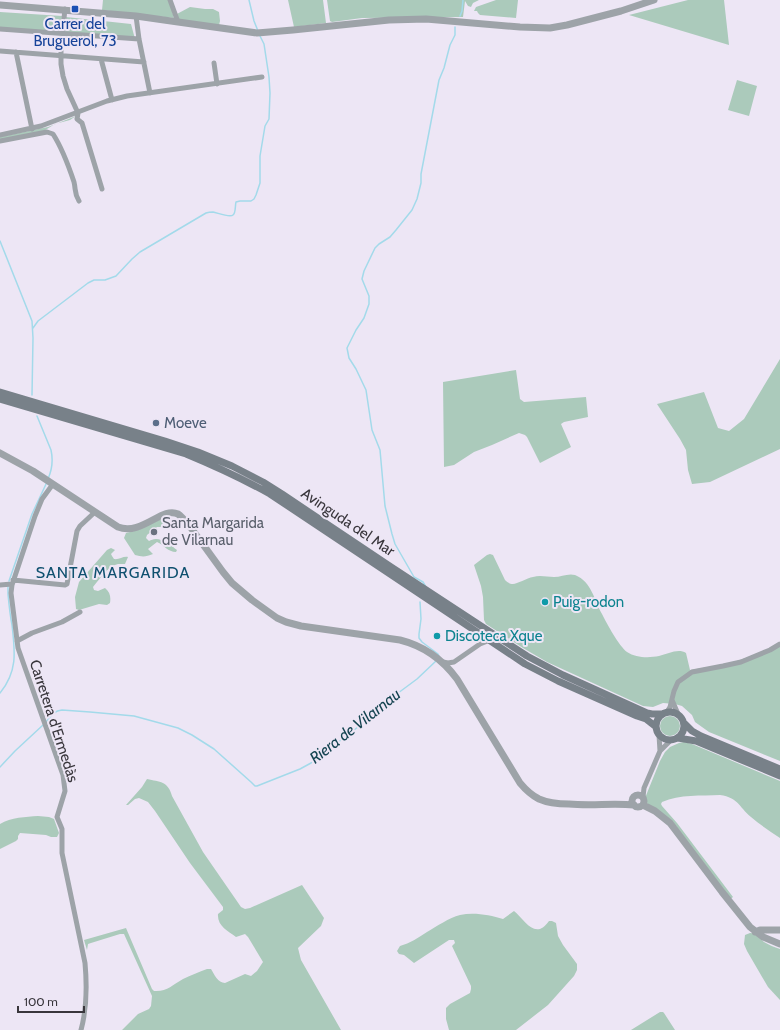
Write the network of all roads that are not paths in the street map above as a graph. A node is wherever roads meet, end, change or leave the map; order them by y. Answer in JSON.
{"nodes":[{"id":1,"x":170,"y":0,"type":"edge"},
{"id":2,"x":654,"y":0,"type":"edge"},
{"id":3,"x":0,"y":4,"type":"edge"},
{"id":4,"x":65,"y":9,"type":"junction"},
{"id":5,"x":136,"y":16,"type":"junction"},
{"id":6,"x":178,"y":22,"type":"junction"},
{"id":7,"x":0,"y":29,"type":"edge"},
{"id":8,"x":62,"y":34,"type":"junction"},
{"id":9,"x":139,"y":39,"type":"junction"},
{"id":10,"x":0,"y":51,"type":"edge"},
{"id":11,"x":16,"y":52,"type":"junction"},
{"id":12,"x":60,"y":56,"type":"junction"},
{"id":13,"x":101,"y":59,"type":"junction"},
{"id":14,"x":144,"y":62,"type":"junction"},
{"id":15,"x":214,"y":62,"type":"dead end"},
{"id":16,"x":262,"y":77,"type":"dead end"},
{"id":17,"x":217,"y":84,"type":"junction"},
{"id":18,"x":150,"y":93,"type":"junction"},
{"id":19,"x":112,"y":100,"type":"junction"},
{"id":20,"x":78,"y":115,"type":"junction"},
{"id":21,"x":32,"y":129,"type":"junction"},
{"id":22,"x":0,"y":135,"type":"edge"},
{"id":23,"x":0,"y":141,"type":"edge"},
{"id":24,"x":102,"y":189,"type":"dead end"},
{"id":25,"x":78,"y":201,"type":"dead end"},
{"id":26,"x":0,"y":392,"type":"edge"},
{"id":27,"x":0,"y":399,"type":"edge"},
{"id":28,"x":0,"y":453,"type":"edge"},
{"id":29,"x":52,"y":484,"type":"junction"},
{"id":30,"x":95,"y":512,"type":"junction"},
{"id":31,"x":13,"y":582,"type":"junction"},
{"id":32,"x":0,"y":585,"type":"edge"},
{"id":33,"x":80,"y":612,"type":"dead end"},
{"id":34,"x":476,"y":631,"type":"junction"},
{"id":35,"x":490,"y":640,"type":"junction"},
{"id":36,"x":17,"y":641,"type":"junction"},
{"id":37,"x":480,"y":644,"type":"junction"},
{"id":38,"x":780,"y":644,"type":"edge"},
{"id":39,"x":442,"y":662,"type":"junction"},
{"id":40,"x":454,"y":662,"type":"junction"},
{"id":41,"x":452,"y":673,"type":"junction"},
{"id":42,"x":672,"y":700,"type":"junction"},
{"id":43,"x":665,"y":713,"type":"junction"},
{"id":44,"x":678,"y":714,"type":"junction"},
{"id":45,"x":684,"y":724,"type":"junction"},
{"id":46,"x":655,"y":726,"type":"junction"},
{"id":47,"x":659,"y":735,"type":"junction"},
{"id":48,"x":678,"y":738,"type":"junction"},
{"id":49,"x":670,"y":741,"type":"junction"},
{"id":50,"x":660,"y":751,"type":"junction"},
{"id":51,"x":780,"y":769,"type":"edge"},
{"id":52,"x":780,"y":776,"type":"edge"},
{"id":53,"x":641,"y":799,"type":"junction"},
{"id":54,"x":634,"y":805,"type":"junction"},
{"id":55,"x":780,"y":930,"type":"edge"},
{"id":56,"x":755,"y":932,"type":"junction"},
{"id":57,"x":780,"y":944,"type":"edge"},
{"id":58,"x":81,"y":1030,"type":"edge"}],
"edges":[{"from":1,"to":6,"type":"street"},
{"from":2,"to":6,"type":"street"},
{"from":3,"to":4,"type":"street"},
{"from":4,"to":5,"type":"street"},
{"from":4,"to":8,"type":"street"},
{"from":5,"to":6,"type":"street"},
{"from":5,"to":9,"type":"street"},
{"from":7,"to":8,"type":"street"},
{"from":8,"to":9,"type":"street"},
{"from":8,"to":12,"type":"street"},
{"from":9,"to":14,"type":"street"},
{"from":10,"to":11,"type":"street"},
{"from":11,"to":12,"type":"street"},
{"from":11,"to":21,"type":"street"},
{"from":12,"to":13,"type":"street"},
{"from":12,"to":20,"type":"street"},
{"from":13,"to":14,"type":"street"},
{"from":13,"to":19,"type":"street"},
{"from":14,"to":18,"type":"street"},
{"from":15,"to":17,"type":"street"},
{"from":16,"to":17,"type":"street"},
{"from":17,"to":18,"type":"street"},
{"from":18,"to":19,"type":"street"},
{"from":19,"to":20,"type":"street"},
{"from":20,"to":21,"type":"street"},
{"from":20,"to":24,"type":"street"},
{"from":21,"to":22,"type":"street"},
{"from":23,"to":25,"type":"street"},
{"from":26,"to":43,"type":"main road","name":"Avinguda del Mar"},
{"from":27,"to":34,"type":"main road","name":"Avinguda del Mar"},
{"from":28,"to":29,"type":"street"},
{"from":29,"to":30,"type":"street"},
{"from":29,"to":31,"type":"street","name":"Carretera d'Ermedàs"},
{"from":30,"to":31,"type":"street"},
{"from":30,"to":39,"type":"street"},
{"from":31,"to":32,"type":"street"},
{"from":31,"to":36,"type":"street","name":"Carretera d'Ermedàs"},
{"from":33,"to":36,"type":"street"},
{"from":34,"to":35,"type":"main road","name":"Avinguda del Mar"},
{"from":34,"to":37,"type":"street"},
{"from":35,"to":37,"type":"street"},
{"from":35,"to":46,"type":"main road","name":"Avinguda del Mar"},
{"from":36,"to":58,"type":"street","name":"Carretera d'Ermedàs"},
{"from":37,"to":40,"type":"street"},
{"from":38,"to":42,"type":"street"},
{"from":39,"to":40,"type":"street"},
{"from":39,"to":41,"type":"street"},
{"from":40,"to":41,"type":"street"},
{"from":41,"to":54,"type":"street"},
{"from":42,"to":43,"type":"street"},
{"from":42,"to":44,"type":"street"},
{"from":43,"to":44,"type":"main road"},
{"from":43,"to":46,"type":"main road"},
{"from":44,"to":45,"type":"main road"},
{"from":45,"to":48,"type":"main road"},
{"from":45,"to":51,"type":"main road"},
{"from":46,"to":47,"type":"main road"},
{"from":47,"to":49,"type":"main road"},
{"from":47,"to":50,"type":"street"},
{"from":48,"to":49,"type":"main road"},
{"from":48,"to":52,"type":"main road"},
{"from":49,"to":50,"type":"street"},
{"from":50,"to":53,"type":"street"},
{"from":53,"to":54,"type":"street"},
{"from":53,"to":54,"type":"street"},
{"from":53,"to":56,"type":"street"},
{"from":55,"to":56,"type":"street"},
{"from":56,"to":57,"type":"street"}]}
